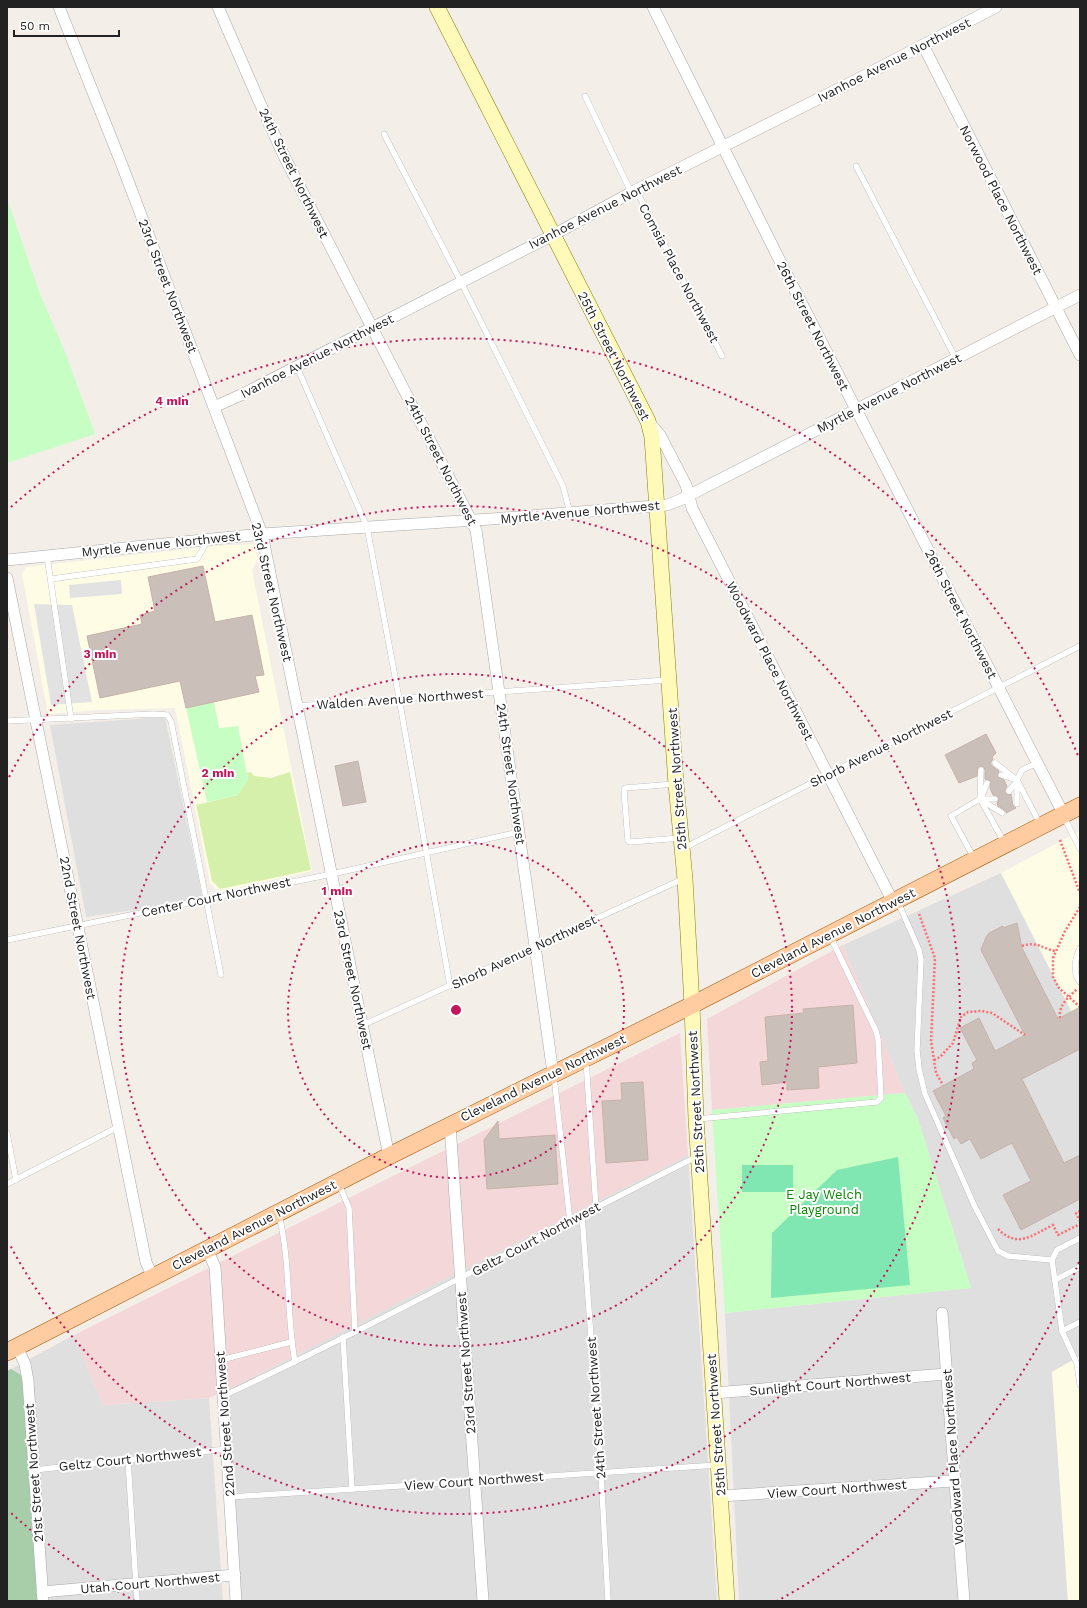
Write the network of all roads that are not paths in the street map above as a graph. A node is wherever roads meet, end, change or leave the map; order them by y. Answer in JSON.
{"nodes":[{"id":1,"x":59,"y":7,"type":"edge"},
{"id":2,"x":218,"y":7,"type":"edge"},
{"id":3,"x":437,"y":7,"type":"edge"},
{"id":4,"x":653,"y":7,"type":"edge"},
{"id":5,"x":996,"y":7,"type":"edge"},
{"id":6,"x":923,"y":45,"type":"junction"},
{"id":7,"x":585,"y":96,"type":"dead end"},
{"id":8,"x":384,"y":134,"type":"dead end"},
{"id":9,"x":723,"y":147,"type":"junction"},
{"id":10,"x":856,"y":166,"type":"dead end"},
{"id":11,"x":633,"y":191,"type":"junction"},
{"id":12,"x":553,"y":235,"type":"junction"},
{"id":13,"x":461,"y":282,"type":"junction"},
{"id":14,"x":1080,"y":295,"type":"edge"},
{"id":15,"x":1056,"y":308,"type":"junction"},
{"id":16,"x":372,"y":328,"type":"junction"},
{"id":17,"x":1080,"y":354,"type":"edge"},
{"id":18,"x":722,"y":356,"type":"dead end"},
{"id":19,"x":956,"y":359,"type":"junction"},
{"id":20,"x":297,"y":366,"type":"junction"},
{"id":21,"x":214,"y":407,"type":"junction"},
{"id":22,"x":857,"y":410,"type":"junction"},
{"id":23,"x":648,"y":421,"type":"junction"},
{"id":24,"x":689,"y":496,"type":"junction"},
{"id":25,"x":657,"y":506,"type":"junction"},
{"id":26,"x":570,"y":513,"type":"junction"},
{"id":27,"x":472,"y":520,"type":"junction"},
{"id":28,"x":367,"y":527,"type":"junction"},
{"id":29,"x":262,"y":534,"type":"junction"},
{"id":30,"x":209,"y":539,"type":"junction"},
{"id":31,"x":47,"y":556,"type":"junction"},
{"id":32,"x":7,"y":560,"type":"edge"},
{"id":33,"x":7,"y":578,"type":"edge"},
{"id":34,"x":51,"y":579,"type":"junction"},
{"id":35,"x":1080,"y":646,"type":"edge"},
{"id":36,"x":670,"y":680,"type":"junction"},
{"id":37,"x":999,"y":687,"type":"junction"},
{"id":38,"x":499,"y":692,"type":"junction"},
{"id":39,"x":399,"y":698,"type":"junction"},
{"id":40,"x":297,"y":706,"type":"junction"},
{"id":41,"x":71,"y":719,"type":"junction"},
{"id":42,"x":36,"y":720,"type":"junction"},
{"id":43,"x":7,"y":721,"type":"edge"},
{"id":44,"x":995,"y":762,"type":"dead end"},
{"id":45,"x":1037,"y":763,"type":"junction"},
{"id":46,"x":980,"y":770,"type":"dead end"},
{"id":47,"x":828,"y":775,"type":"junction"},
{"id":48,"x":1002,"y":775,"type":"dead end"},
{"id":49,"x":1018,"y":780,"type":"junction"},
{"id":50,"x":987,"y":783,"type":"dead end"},
{"id":51,"x":676,"y":784,"type":"junction"},
{"id":52,"x":1009,"y":791,"type":"dead end"},
{"id":53,"x":980,"y":799,"type":"junction"},
{"id":54,"x":995,"y":799,"type":"dead end"},
{"id":55,"x":1017,"y":804,"type":"dead end"},
{"id":56,"x":1080,"y":806,"type":"edge"},
{"id":57,"x":1002,"y":813,"type":"dead end"},
{"id":58,"x":1064,"y":815,"type":"junction"},
{"id":59,"x":1041,"y":826,"type":"junction"},
{"id":60,"x":519,"y":832,"type":"junction"},
{"id":61,"x":682,"y":844,"type":"junction"},
{"id":62,"x":1005,"y":844,"type":"junction"},
{"id":63,"x":1080,"y":849,"type":"edge"},
{"id":64,"x":426,"y":853,"type":"junction"},
{"id":65,"x":975,"y":860,"type":"junction"},
{"id":66,"x":332,"y":874,"type":"junction"},
{"id":67,"x":685,"y":879,"type":"junction"},
{"id":68,"x":206,"y":899,"type":"junction"},
{"id":69,"x":895,"y":901,"type":"junction"},
{"id":70,"x":77,"y":926,"type":"junction"},
{"id":71,"x":829,"y":934,"type":"junction"},
{"id":72,"x":7,"y":940,"type":"edge"},
{"id":73,"x":535,"y":946,"type":"junction"},
{"id":74,"x":1080,"y":948,"type":"edge"},
{"id":75,"x":221,"y":975,"type":"dead end"},
{"id":76,"x":1080,"y":982,"type":"edge"},
{"id":77,"x":450,"y":986,"type":"junction"},
{"id":78,"x":692,"y":1005,"type":"junction"},
{"id":79,"x":363,"y":1025,"type":"junction"},
{"id":80,"x":586,"y":1057,"type":"junction"},
{"id":81,"x":553,"y":1073,"type":"junction"},
{"id":82,"x":696,"y":1119,"type":"junction"},
{"id":83,"x":450,"y":1125,"type":"junction"},
{"id":84,"x":118,"y":1127,"type":"junction"},
{"id":85,"x":7,"y":1134,"type":"edge"},
{"id":86,"x":389,"y":1156,"type":"junction"},
{"id":87,"x":699,"y":1156,"type":"junction"},
{"id":88,"x":16,"y":1180,"type":"junction"},
{"id":89,"x":338,"y":1182,"type":"junction"},
{"id":90,"x":7,"y":1184,"type":"edge"},
{"id":91,"x":596,"y":1208,"type":"junction"},
{"id":92,"x":279,"y":1213,"type":"junction"},
{"id":93,"x":582,"y":1215,"type":"junction"},
{"id":94,"x":570,"y":1222,"type":"junction"},
{"id":95,"x":1080,"y":1238,"type":"edge"},
{"id":96,"x":207,"y":1249,"type":"junction"},
{"id":97,"x":1052,"y":1260,"type":"junction"},
{"id":98,"x":1080,"y":1266,"type":"edge"},
{"id":99,"x":153,"y":1277,"type":"junction"},
{"id":100,"x":460,"y":1278,"type":"junction"},
{"id":101,"x":1055,"y":1280,"type":"junction"},
{"id":102,"x":942,"y":1313,"type":"dead end"},
{"id":103,"x":1080,"y":1322,"type":"edge"},
{"id":104,"x":1062,"y":1331,"type":"junction"},
{"id":105,"x":355,"y":1332,"type":"junction"},
{"id":106,"x":343,"y":1338,"type":"junction"},
{"id":107,"x":291,"y":1342,"type":"junction"},
{"id":108,"x":12,"y":1349,"type":"edge"},
{"id":109,"x":221,"y":1360,"type":"junction"},
{"id":110,"x":295,"y":1362,"type":"junction"},
{"id":111,"x":946,"y":1374,"type":"junction"},
{"id":112,"x":1079,"y":1375,"type":"edge"},
{"id":113,"x":1080,"y":1385,"type":"edge"},
{"id":114,"x":714,"y":1393,"type":"junction"},
{"id":115,"x":223,"y":1396,"type":"junction"},
{"id":116,"x":227,"y":1449,"type":"junction"},
{"id":117,"x":128,"y":1460,"type":"junction"},
{"id":118,"x":718,"y":1465,"type":"junction"},
{"id":119,"x":34,"y":1470,"type":"junction"},
{"id":120,"x":601,"y":1473,"type":"junction"},
{"id":121,"x":474,"y":1481,"type":"junction"},
{"id":122,"x":954,"y":1481,"type":"junction"},
{"id":123,"x":352,"y":1489,"type":"junction"},
{"id":124,"x":721,"y":1496,"type":"junction"},
{"id":125,"x":230,"y":1497,"type":"junction"},
{"id":126,"x":235,"y":1575,"type":"junction"},
{"id":127,"x":136,"y":1584,"type":"junction"},
{"id":128,"x":42,"y":1597,"type":"edge"},
{"id":129,"x":137,"y":1601,"type":"edge"},
{"id":130,"x":236,"y":1601,"type":"edge"},
{"id":131,"x":483,"y":1601,"type":"edge"},
{"id":132,"x":608,"y":1601,"type":"edge"},
{"id":133,"x":727,"y":1601,"type":"edge"},
{"id":134,"x":964,"y":1601,"type":"edge"}],
"edges":[{"from":1,"to":21,"type":"street","name":"23rd Street Northwest"},
{"from":2,"to":16,"type":"street","name":"24th Street Northwest"},
{"from":3,"to":12,"type":"street","name":"25th Street Northwest"},
{"from":4,"to":9,"type":"street","name":"26th Street Northwest"},
{"from":5,"to":6,"type":"street","name":"Ivanhoe Avenue Northwest"},
{"from":6,"to":9,"type":"street","name":"Ivanhoe Avenue Northwest"},
{"from":6,"to":15,"type":"street","name":"Norwood Place Northwest"},
{"from":7,"to":11,"type":"lane","name":"Comsia Place Northwest"},
{"from":8,"to":13,"type":"lane"},
{"from":9,"to":11,"type":"street","name":"Ivanhoe Avenue Northwest"},
{"from":9,"to":22,"type":"street","name":"26th Street Northwest"},
{"from":10,"to":19,"type":"lane"},
{"from":11,"to":12,"type":"street","name":"Ivanhoe Avenue Northwest"},
{"from":11,"to":18,"type":"lane","name":"Comsia Place Northwest"},
{"from":12,"to":13,"type":"street","name":"Ivanhoe Avenue Northwest"},
{"from":12,"to":23,"type":"street","name":"25th Street Northwest"},
{"from":13,"to":16,"type":"street","name":"Ivanhoe Avenue Northwest"},
{"from":13,"to":26,"type":"lane"},
{"from":14,"to":15,"type":"street","name":"Myrtle Avenue Northwest"},
{"from":15,"to":17,"type":"street","name":"Norwood Place Northwest"},
{"from":15,"to":19,"type":"street","name":"Myrtle Avenue Northwest"},
{"from":16,"to":20,"type":"street","name":"Ivanhoe Avenue Northwest"},
{"from":16,"to":27,"type":"street","name":"24th Street Northwest"},
{"from":19,"to":22,"type":"street","name":"Myrtle Avenue Northwest"},
{"from":20,"to":21,"type":"street","name":"Ivanhoe Avenue Northwest"},
{"from":20,"to":28,"type":"lane"},
{"from":21,"to":29,"type":"street","name":"23rd Street Northwest"},
{"from":22,"to":24,"type":"street","name":"Myrtle Avenue Northwest"},
{"from":22,"to":37,"type":"street","name":"26th Street Northwest"},
{"from":23,"to":24,"type":"street","name":"Woodward Place Northwest"},
{"from":23,"to":25,"type":"street","name":"25th Street Northwest"},
{"from":24,"to":25,"type":"street","name":"Myrtle Avenue Northwest"},
{"from":24,"to":47,"type":"street","name":"Woodward Place Northwest"},
{"from":25,"to":26,"type":"street","name":"Myrtle Avenue Northwest"},
{"from":25,"to":36,"type":"street","name":"25th Street Northwest"},
{"from":26,"to":27,"type":"street","name":"Myrtle Avenue Northwest"},
{"from":27,"to":28,"type":"street","name":"Myrtle Avenue Northwest"},
{"from":27,"to":38,"type":"street","name":"24th Street Northwest"},
{"from":28,"to":29,"type":"street","name":"Myrtle Avenue Northwest"},
{"from":28,"to":39,"type":"lane"},
{"from":29,"to":30,"type":"street","name":"Myrtle Avenue Northwest"},
{"from":29,"to":40,"type":"street","name":"23rd Street Northwest"},
{"from":30,"to":31,"type":"street","name":"Myrtle Avenue Northwest"},
{"from":30,"to":34,"type":"lane"},
{"from":31,"to":32,"type":"street","name":"Myrtle Avenue Northwest"},
{"from":31,"to":34,"type":"lane"},
{"from":33,"to":42,"type":"street","name":"22nd Street Northwest"},
{"from":34,"to":41,"type":"lane"},
{"from":35,"to":37,"type":"lane","name":"Shorb Avenue Northwest"},
{"from":36,"to":38,"type":"lane","name":"Walden Avenue Northwest"},
{"from":36,"to":51,"type":"street","name":"25th Street Northwest"},
{"from":37,"to":45,"type":"street","name":"26th Street Northwest"},
{"from":37,"to":47,"type":"lane","name":"Shorb Avenue Northwest"},
{"from":38,"to":39,"type":"lane","name":"Walden Avenue Northwest"},
{"from":38,"to":60,"type":"street","name":"24th Street Northwest"},
{"from":39,"to":40,"type":"lane","name":"Walden Avenue Northwest"},
{"from":39,"to":64,"type":"lane"},
{"from":40,"to":66,"type":"street","name":"23rd Street Northwest"},
{"from":41,"to":42,"type":"lane"},
{"from":41,"to":68,"type":"lane"},
{"from":42,"to":43,"type":"lane"},
{"from":42,"to":70,"type":"street","name":"22nd Street Northwest"},
{"from":44,"to":49,"type":"lane"},
{"from":45,"to":49,"type":"lane"},
{"from":45,"to":58,"type":"street","name":"26th Street Northwest"},
{"from":46,"to":53,"type":"lane"},
{"from":47,"to":61,"type":"lane","name":"Shorb Avenue Northwest"},
{"from":47,"to":69,"type":"street","name":"Woodward Place Northwest"},
{"from":48,"to":49,"type":"lane"},
{"from":49,"to":52,"type":"lane"},
{"from":49,"to":55,"type":"lane"},
{"from":49,"to":59,"type":"lane"},
{"from":50,"to":53,"type":"lane"},
{"from":51,"to":61,"type":"street","name":"25th Street Northwest"},
{"from":51,"to":61,"type":"lane"},
{"from":53,"to":54,"type":"lane"},
{"from":53,"to":57,"type":"lane"},
{"from":53,"to":62,"type":"lane"},
{"from":53,"to":65,"type":"lane"},
{"from":56,"to":58,"type":"main road","name":"Cleveland Avenue Northwest"},
{"from":58,"to":59,"type":"main road","name":"Cleveland Avenue Northwest"},
{"from":58,"to":63,"type":"lane"},
{"from":59,"to":62,"type":"main road","name":"Cleveland Avenue Northwest"},
{"from":60,"to":64,"type":"lane","name":"Center Court Northwest"},
{"from":60,"to":73,"type":"street","name":"24th Street Northwest"},
{"from":61,"to":67,"type":"street","name":"25th Street Northwest"},
{"from":62,"to":65,"type":"main road","name":"Cleveland Avenue Northwest"},
{"from":64,"to":66,"type":"lane","name":"Center Court Northwest"},
{"from":64,"to":77,"type":"lane"},
{"from":65,"to":69,"type":"main road","name":"Cleveland Avenue Northwest"},
{"from":66,"to":68,"type":"lane","name":"Center Court Northwest"},
{"from":66,"to":79,"type":"street","name":"23rd Street Northwest"},
{"from":67,"to":73,"type":"lane","name":"Shorb Avenue Northwest"},
{"from":67,"to":78,"type":"street","name":"25th Street Northwest"},
{"from":68,"to":70,"type":"lane","name":"Center Court Northwest"},
{"from":68,"to":75,"type":"lane"},
{"from":69,"to":71,"type":"main road","name":"Cleveland Avenue Northwest"},
{"from":69,"to":97,"type":"lane"},
{"from":70,"to":72,"type":"lane","name":"Center Court Northwest"},
{"from":70,"to":84,"type":"street","name":"22nd Street Northwest"},
{"from":71,"to":78,"type":"main road","name":"Cleveland Avenue Northwest"},
{"from":71,"to":82,"type":"lane"},
{"from":73,"to":77,"type":"lane","name":"Shorb Avenue Northwest"},
{"from":73,"to":81,"type":"street","name":"24th Street Northwest"},
{"from":74,"to":76,"type":"lane"},
{"from":77,"to":79,"type":"lane","name":"Shorb Avenue Northwest"},
{"from":78,"to":80,"type":"main road","name":"Cleveland Avenue Northwest"},
{"from":78,"to":82,"type":"street","name":"25th Street Northwest"},
{"from":79,"to":86,"type":"street","name":"23rd Street Northwest"},
{"from":80,"to":81,"type":"main road","name":"Cleveland Avenue Northwest"},
{"from":80,"to":91,"type":"lane"},
{"from":81,"to":83,"type":"main road","name":"Cleveland Avenue Northwest"},
{"from":81,"to":94,"type":"lane"},
{"from":82,"to":87,"type":"street","name":"25th Street Northwest"},
{"from":83,"to":86,"type":"main road","name":"Cleveland Avenue Northwest"},
{"from":83,"to":100,"type":"street","name":"23rd Street Northwest"},
{"from":84,"to":88,"type":"lane"},
{"from":84,"to":99,"type":"street","name":"22nd Street Northwest"},
{"from":85,"to":88,"type":"lane"},
{"from":86,"to":89,"type":"main road","name":"Cleveland Avenue Northwest"},
{"from":87,"to":91,"type":"lane","name":"Geltz Court Northwest"},
{"from":87,"to":114,"type":"street","name":"25th Street Northwest"},
{"from":88,"to":90,"type":"lane"},
{"from":89,"to":92,"type":"main road","name":"Cleveland Avenue Northwest"},
{"from":89,"to":105,"type":"lane"},
{"from":91,"to":93,"type":"lane","name":"Geltz Court Northwest"},
{"from":92,"to":96,"type":"main road","name":"Cleveland Avenue Northwest"},
{"from":92,"to":107,"type":"lane"},
{"from":93,"to":94,"type":"lane","name":"Geltz Court Northwest"},
{"from":93,"to":120,"type":"lane","name":"24th Street Northwest"},
{"from":94,"to":100,"type":"lane","name":"Geltz Court Northwest"},
{"from":95,"to":97,"type":"lane"},
{"from":96,"to":99,"type":"main road","name":"Cleveland Avenue Northwest"},
{"from":96,"to":109,"type":"street","name":"22nd Street Northwest"},
{"from":97,"to":101,"type":"lane"},
{"from":98,"to":101,"type":"lane"},
{"from":99,"to":108,"type":"main road","name":"Cleveland Avenue Northwest"},
{"from":100,"to":105,"type":"lane","name":"Geltz Court Northwest"},
{"from":100,"to":121,"type":"street","name":"23rd Street Northwest"},
{"from":101,"to":104,"type":"lane"},
{"from":102,"to":111,"type":"street","name":"Woodward Place Northwest"},
{"from":103,"to":104,"type":"lane"},
{"from":104,"to":112,"type":"lane"},
{"from":105,"to":106,"type":"lane","name":"Geltz Court Northwest"},
{"from":106,"to":110,"type":"lane","name":"Geltz Court Northwest"},
{"from":106,"to":123,"type":"lane"},
{"from":107,"to":109,"type":"lane"},
{"from":107,"to":110,"type":"lane"},
{"from":108,"to":119,"type":"street","name":"21st Street Northwest"},
{"from":109,"to":115,"type":"street","name":"22nd Street Northwest"},
{"from":110,"to":115,"type":"lane","name":"Geltz Court Northwest"},
{"from":111,"to":114,"type":"street","name":"Sunlight Court Northwest"},
{"from":111,"to":122,"type":"street","name":"Woodward Place Northwest"},
{"from":112,"to":113,"type":"lane"},
{"from":114,"to":118,"type":"street","name":"25th Street Northwest"},
{"from":115,"to":116,"type":"street","name":"22nd Street Northwest"},
{"from":116,"to":117,"type":"lane","name":"Geltz Court Northwest"},
{"from":116,"to":125,"type":"street","name":"22nd Street Northwest"},
{"from":117,"to":119,"type":"lane","name":"Geltz Court Northwest"},
{"from":117,"to":127,"type":"lane"},
{"from":118,"to":120,"type":"lane","name":"View Court Northwest"},
{"from":118,"to":124,"type":"street","name":"25th Street Northwest"},
{"from":119,"to":128,"type":"street","name":"21st Street Northwest"},
{"from":120,"to":121,"type":"lane","name":"View Court Northwest"},
{"from":120,"to":132,"type":"lane","name":"24th Street Northwest"},
{"from":121,"to":123,"type":"lane","name":"View Court Northwest"},
{"from":121,"to":131,"type":"street","name":"23rd Street Northwest"},
{"from":122,"to":124,"type":"street","name":"View Court Northwest"},
{"from":122,"to":134,"type":"street","name":"Woodward Place Northwest"},
{"from":123,"to":125,"type":"lane","name":"View Court Northwest"},
{"from":124,"to":133,"type":"street","name":"25th Street Northwest"},
{"from":125,"to":126,"type":"street","name":"22nd Street Northwest"},
{"from":126,"to":127,"type":"street","name":"Utah Court Northwest"},
{"from":126,"to":130,"type":"street","name":"22nd Street Northwest"},
{"from":127,"to":128,"type":"street","name":"Utah Court Northwest"},
{"from":127,"to":129,"type":"lane"}]}
